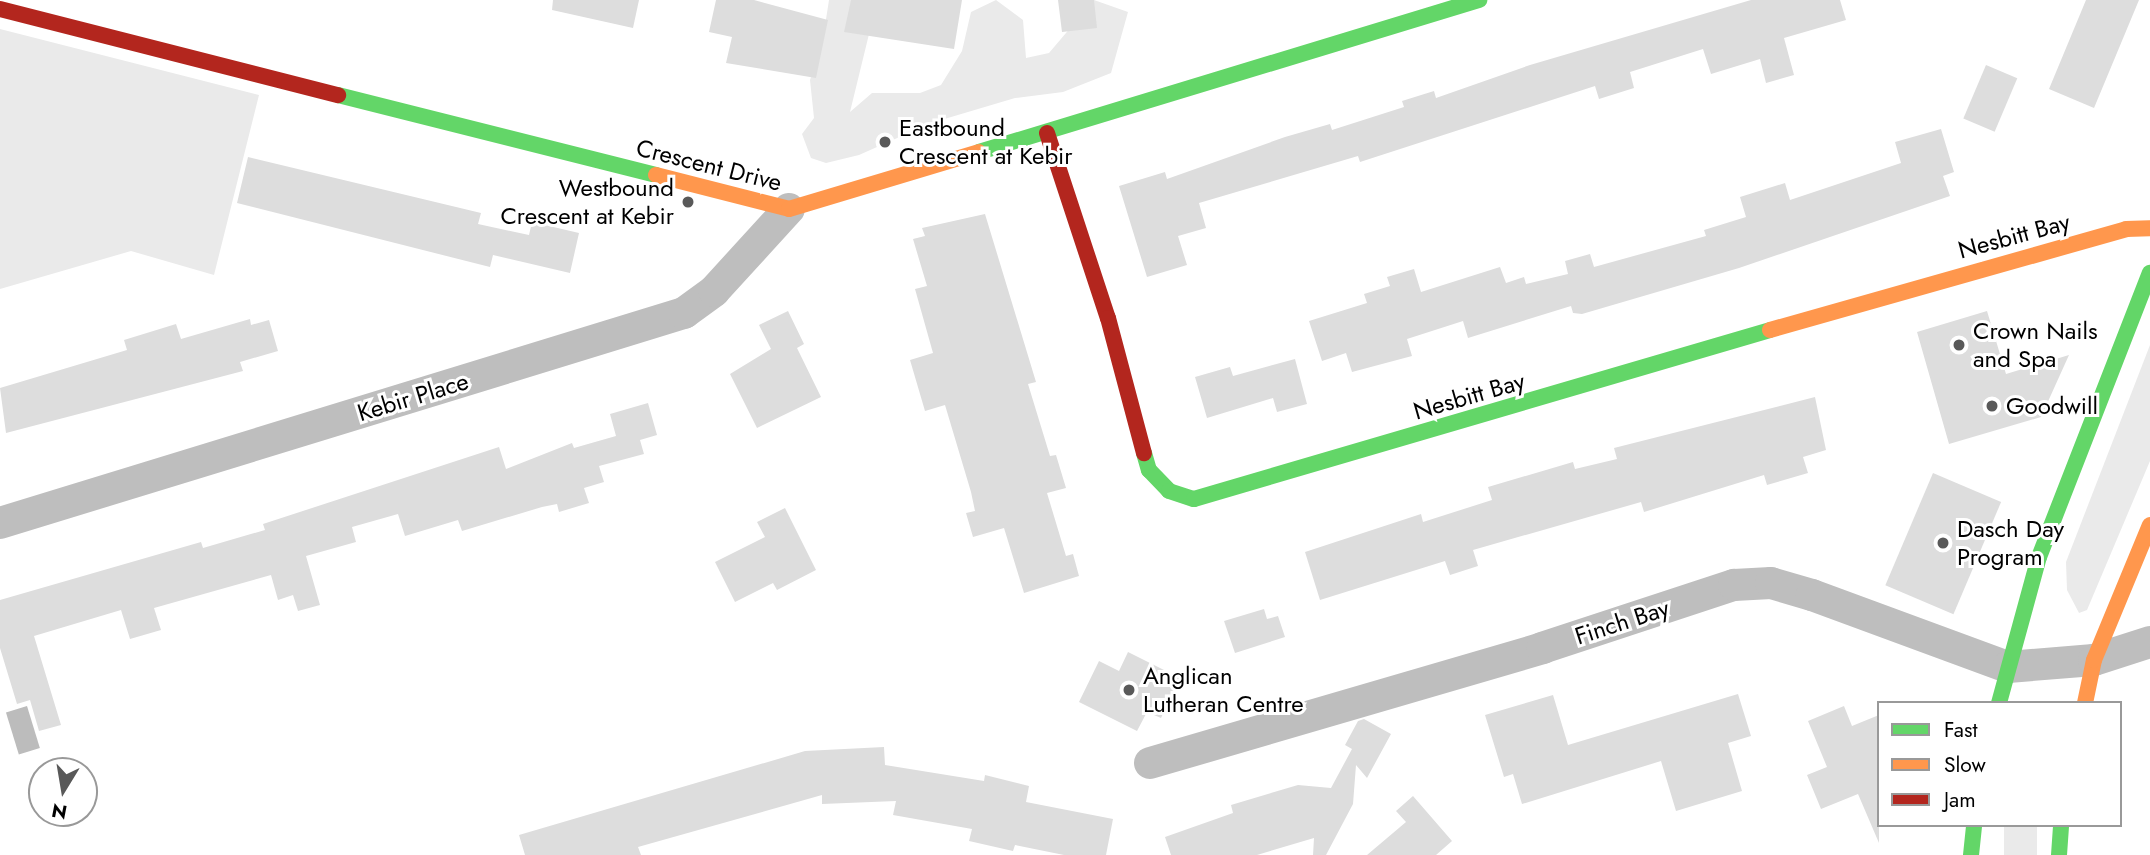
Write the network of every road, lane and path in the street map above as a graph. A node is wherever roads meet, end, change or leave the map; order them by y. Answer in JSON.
{"nodes":[{"id":1,"x":1479,"y":0,"type":"edge"},
{"id":2,"x":0,"y":9,"type":"edge"},
{"id":3,"x":1047,"y":133,"type":"junction"},
{"id":4,"x":789,"y":209,"type":"junction"},
{"id":5,"x":2150,"y":228,"type":"edge"},
{"id":6,"x":2150,"y":273,"type":"edge"},
{"id":7,"x":0,"y":523,"type":"edge"},
{"id":8,"x":2150,"y":525,"type":"edge"},
{"id":9,"x":2150,"y":642,"type":"edge"},
{"id":10,"x":2094,"y":660,"type":"junction"},
{"id":11,"x":2008,"y":667,"type":"junction"},
{"id":12,"x":2000,"y":701,"type":"edge"},
{"id":13,"x":2085,"y":701,"type":"edge"},
{"id":14,"x":1150,"y":763,"type":"dead end"},
{"id":15,"x":1974,"y":827,"type":"edge"},
{"id":16,"x":2061,"y":827,"type":"edge"},
{"id":17,"x":1971,"y":855,"type":"edge"},
{"id":18,"x":2059,"y":855,"type":"edge"}],
"edges":[{"from":1,"to":3,"type":"street","name":"Crescent Drive"},
{"from":2,"to":4,"type":"street","name":"Crescent Drive"},
{"from":3,"to":4,"type":"street","name":"Crescent Drive"},
{"from":3,"to":5,"type":"street","name":"Nesbitt Bay"},
{"from":4,"to":7,"type":"street","name":"Kebir Place"},
{"from":6,"to":11,"type":"street"},
{"from":8,"to":10,"type":"street"},
{"from":9,"to":10,"type":"street","name":"Finch Bay"},
{"from":10,"to":11,"type":"street","name":"Finch Bay"},
{"from":10,"to":13,"type":"street"},
{"from":11,"to":12,"type":"street"},
{"from":11,"to":14,"type":"street","name":"Finch Bay"},
{"from":15,"to":17,"type":"street"},
{"from":16,"to":18,"type":"street"}]}
